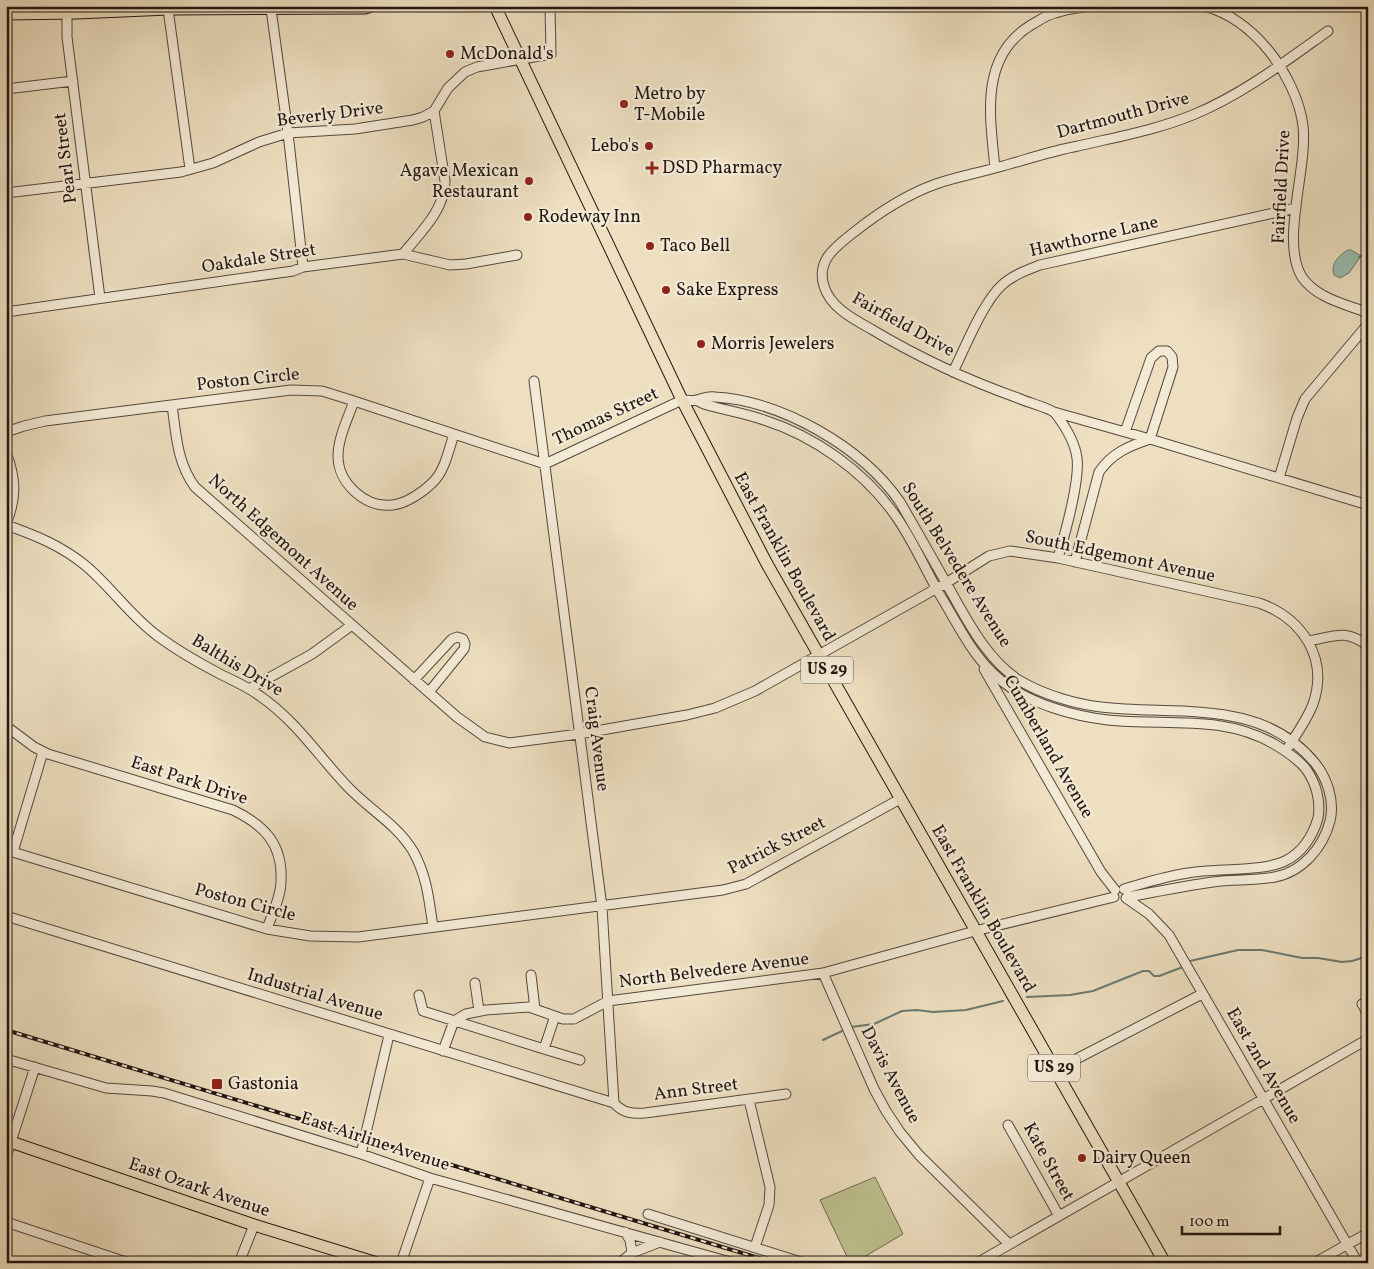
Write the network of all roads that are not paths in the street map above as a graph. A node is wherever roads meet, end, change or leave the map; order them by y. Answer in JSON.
{"nodes":[{"id":1,"x":372,"y":6,"type":"edge"},
{"id":2,"x":495,"y":6,"type":"edge"},
{"id":3,"x":550,"y":6,"type":"edge"},
{"id":4,"x":1089,"y":6,"type":"edge"},
{"id":5,"x":1204,"y":6,"type":"edge"},
{"id":6,"x":252,"y":8,"type":"edge"},
{"id":7,"x":168,"y":9,"type":"junction"},
{"id":8,"x":271,"y":9,"type":"junction"},
{"id":9,"x":67,"y":13,"type":"junction"},
{"id":10,"x":6,"y":14,"type":"edge"},
{"id":11,"x":1328,"y":31,"type":"dead end"},
{"id":12,"x":520,"y":59,"type":"junction"},
{"id":13,"x":1280,"y":65,"type":"junction"},
{"id":14,"x":73,"y":81,"type":"junction"},
{"id":15,"x":6,"y":89,"type":"edge"},
{"id":16,"x":434,"y":111,"type":"junction"},
{"id":17,"x":288,"y":133,"type":"junction"},
{"id":18,"x":995,"y":168,"type":"junction"},
{"id":19,"x":190,"y":169,"type":"junction"},
{"id":20,"x":85,"y":184,"type":"junction"},
{"id":21,"x":6,"y":193,"type":"edge"},
{"id":22,"x":1296,"y":208,"type":"junction"},
{"id":23,"x":403,"y":254,"type":"junction"},
{"id":24,"x":517,"y":255,"type":"dead end"},
{"id":25,"x":303,"y":267,"type":"junction"},
{"id":26,"x":100,"y":298,"type":"junction"},
{"id":27,"x":6,"y":312,"type":"edge"},
{"id":28,"x":1368,"y":313,"type":"edge"},
{"id":29,"x":1368,"y":324,"type":"edge"},
{"id":30,"x":953,"y":372,"type":"junction"},
{"id":31,"x":534,"y":381,"type":"dead end"},
{"id":32,"x":682,"y":400,"type":"junction"},
{"id":33,"x":696,"y":400,"type":"junction"},
{"id":34,"x":354,"y":401,"type":"junction"},
{"id":35,"x":172,"y":405,"type":"junction"},
{"id":36,"x":1054,"y":412,"type":"junction"},
{"id":37,"x":6,"y":432,"type":"edge"},
{"id":38,"x":1125,"y":432,"type":"junction"},
{"id":39,"x":454,"y":434,"type":"junction"},
{"id":40,"x":1150,"y":439,"type":"junction"},
{"id":41,"x":6,"y":452,"type":"edge"},
{"id":42,"x":545,"y":464,"type":"junction"},
{"id":43,"x":1279,"y":478,"type":"junction"},
{"id":44,"x":1368,"y":505,"type":"edge"},
{"id":45,"x":6,"y":525,"type":"edge"},
{"id":46,"x":1058,"y":558,"type":"junction"},
{"id":47,"x":1075,"y":562,"type":"junction"},
{"id":48,"x":946,"y":583,"type":"junction"},
{"id":49,"x":936,"y":588,"type":"junction"},
{"id":50,"x":964,"y":614,"type":"junction"},
{"id":51,"x":352,"y":625,"type":"junction"},
{"id":52,"x":1308,"y":641,"type":"junction"},
{"id":53,"x":1368,"y":646,"type":"edge"},
{"id":54,"x":818,"y":656,"type":"junction"},
{"id":55,"x":979,"y":660,"type":"junction"},
{"id":56,"x":414,"y":680,"type":"junction"},
{"id":57,"x":249,"y":689,"type":"junction"},
{"id":58,"x":429,"y":692,"type":"junction"},
{"id":59,"x":6,"y":726,"type":"edge"},
{"id":60,"x":579,"y":734,"type":"junction"},
{"id":61,"x":1292,"y":742,"type":"junction"},
{"id":62,"x":1286,"y":751,"type":"junction"},
{"id":63,"x":43,"y":752,"type":"junction"},
{"id":64,"x":900,"y":799,"type":"junction"},
{"id":65,"x":10,"y":851,"type":"edge"},
{"id":66,"x":1121,"y":894,"type":"junction"},
{"id":67,"x":602,"y":906,"type":"junction"},
{"id":68,"x":6,"y":916,"type":"edge"},
{"id":69,"x":433,"y":927,"type":"junction"},
{"id":70,"x":267,"y":929,"type":"junction"},
{"id":71,"x":975,"y":931,"type":"junction"},
{"id":72,"x":823,"y":973,"type":"junction"},
{"id":73,"x":531,"y":975,"type":"dead end"},
{"id":74,"x":475,"y":983,"type":"dead end"},
{"id":75,"x":1202,"y":994,"type":"junction"},
{"id":76,"x":419,"y":995,"type":"dead end"},
{"id":77,"x":608,"y":1001,"type":"junction"},
{"id":78,"x":1362,"y":1004,"type":"dead end"},
{"id":79,"x":535,"y":1009,"type":"junction"},
{"id":80,"x":479,"y":1011,"type":"junction"},
{"id":81,"x":1368,"y":1014,"type":"edge"},
{"id":82,"x":555,"y":1016,"type":"junction"},
{"id":83,"x":454,"y":1021,"type":"junction"},
{"id":84,"x":389,"y":1035,"type":"junction"},
{"id":85,"x":1368,"y":1039,"type":"edge"},
{"id":86,"x":544,"y":1048,"type":"junction"},
{"id":87,"x":443,"y":1051,"type":"junction"},
{"id":88,"x":6,"y":1059,"type":"edge"},
{"id":89,"x":580,"y":1060,"type":"dead end"},
{"id":90,"x":35,"y":1067,"type":"junction"},
{"id":91,"x":1055,"y":1070,"type":"junction"},
{"id":92,"x":786,"y":1094,"type":"dead end"},
{"id":93,"x":1263,"y":1099,"type":"junction"},
{"id":94,"x":749,"y":1100,"type":"junction"},
{"id":95,"x":614,"y":1103,"type":"junction"},
{"id":96,"x":1008,"y":1125,"type":"dead end"},
{"id":97,"x":8,"y":1141,"type":"edge"},
{"id":98,"x":361,"y":1154,"type":"junction"},
{"id":99,"x":6,"y":1158,"type":"edge"},
{"id":100,"x":430,"y":1178,"type":"junction"},
{"id":101,"x":1119,"y":1182,"type":"junction"},
{"id":102,"x":648,"y":1214,"type":"dead end"},
{"id":103,"x":1060,"y":1216,"type":"junction"},
{"id":104,"x":6,"y":1222,"type":"edge"},
{"id":105,"x":254,"y":1225,"type":"junction"},
{"id":106,"x":625,"y":1232,"type":"junction"},
{"id":107,"x":1368,"y":1233,"type":"edge"},
{"id":108,"x":661,"y":1242,"type":"junction"},
{"id":109,"x":1009,"y":1244,"type":"junction"},
{"id":110,"x":1347,"y":1244,"type":"junction"},
{"id":111,"x":755,"y":1247,"type":"junction"},
{"id":112,"x":632,"y":1253,"type":"junction"},
{"id":113,"x":130,"y":1263,"type":"edge"},
{"id":114,"x":239,"y":1263,"type":"edge"},
{"id":115,"x":378,"y":1263,"type":"edge"},
{"id":116,"x":401,"y":1263,"type":"edge"},
{"id":117,"x":619,"y":1263,"type":"edge"},
{"id":118,"x":734,"y":1263,"type":"edge"},
{"id":119,"x":804,"y":1263,"type":"edge"},
{"id":120,"x":977,"y":1263,"type":"edge"},
{"id":121,"x":1165,"y":1263,"type":"edge"},
{"id":122,"x":1314,"y":1263,"type":"edge"},
{"id":123,"x":1358,"y":1263,"type":"edge"}],
"edges":[{"from":1,"to":8,"type":"main road"},
{"from":2,"to":12,"type":"main road","name":"East Franklin Boulevard","number":"US 29"},
{"from":3,"to":12,"type":"street"},
{"from":4,"to":18,"type":"street"},
{"from":5,"to":13,"type":"street","name":"Fairfield Drive"},
{"from":6,"to":7,"type":"main road"},
{"from":6,"to":8,"type":"main road"},
{"from":7,"to":9,"type":"main road"},
{"from":7,"to":19,"type":"street"},
{"from":8,"to":17,"type":"street"},
{"from":9,"to":10,"type":"main road"},
{"from":9,"to":14,"type":"street","name":"Pearl Street"},
{"from":11,"to":13,"type":"street","name":"Dartmouth Drive"},
{"from":12,"to":16,"type":"street"},
{"from":12,"to":32,"type":"main road","name":"East Franklin Boulevard","number":"US 29"},
{"from":13,"to":18,"type":"street","name":"Dartmouth Drive"},
{"from":13,"to":22,"type":"street","name":"Fairfield Drive"},
{"from":14,"to":15,"type":"street"},
{"from":14,"to":20,"type":"street","name":"Pearl Street"},
{"from":16,"to":17,"type":"street","name":"Beverly Drive"},
{"from":16,"to":23,"type":"street"},
{"from":17,"to":19,"type":"street","name":"Beverly Drive"},
{"from":17,"to":25,"type":"street"},
{"from":18,"to":30,"type":"street","name":"Fairfield Drive"},
{"from":19,"to":20,"type":"street","name":"Beverly Drive"},
{"from":20,"to":21,"type":"street","name":"Beverly Drive"},
{"from":20,"to":26,"type":"street","name":"Pearl Street"},
{"from":22,"to":28,"type":"street","name":"Fairfield Drive"},
{"from":22,"to":30,"type":"street","name":"Hawthorne Lane"},
{"from":23,"to":24,"type":"street","name":"Oakdale Street"},
{"from":23,"to":25,"type":"street","name":"Oakdale Street"},
{"from":25,"to":26,"type":"street","name":"Oakdale Street"},
{"from":26,"to":27,"type":"street","name":"Oakdale Street"},
{"from":29,"to":43,"type":"street"},
{"from":30,"to":36,"type":"street","name":"Fairfield Drive"},
{"from":31,"to":42,"type":"street","name":"Craig Avenue"},
{"from":32,"to":33,"type":"street","name":"South Belvedere Avenue"},
{"from":32,"to":42,"type":"street","name":"Thomas Street"},
{"from":32,"to":54,"type":"main road","name":"East Franklin Boulevard","number":"US 29"},
{"from":33,"to":48,"type":"street","name":"South Belvedere Avenue"},
{"from":33,"to":49,"type":"street","name":"South Belvedere Avenue"},
{"from":34,"to":35,"type":"street","name":"Poston Circle"},
{"from":34,"to":39,"type":"street","name":"Poston Circle"},
{"from":34,"to":39,"type":"street"},
{"from":35,"to":37,"type":"street","name":"Poston Circle"},
{"from":35,"to":51,"type":"street","name":"North Edgemont Avenue"},
{"from":36,"to":38,"type":"street","name":"Fairfield Drive"},
{"from":36,"to":46,"type":"street"},
{"from":38,"to":40,"type":"street","name":"Fairfield Drive"},
{"from":38,"to":40,"type":"street"},
{"from":39,"to":42,"type":"street","name":"Poston Circle"},
{"from":40,"to":43,"type":"street","name":"Fairfield Drive"},
{"from":40,"to":47,"type":"street"},
{"from":41,"to":45,"type":"street"},
{"from":42,"to":60,"type":"street","name":"Craig Avenue"},
{"from":43,"to":44,"type":"street","name":"Fairfield Drive"},
{"from":45,"to":57,"type":"street","name":"Balthis Drive"},
{"from":46,"to":47,"type":"street","name":"South Edgemont Avenue"},
{"from":46,"to":48,"type":"street","name":"South Edgemont Avenue"},
{"from":47,"to":52,"type":"street","name":"South Edgemont Avenue"},
{"from":48,"to":49,"type":"street","name":"South Edgemont Avenue"},
{"from":48,"to":50,"type":"street","name":"South Belvedere Avenue"},
{"from":49,"to":54,"type":"street","name":"South Edgemont Avenue"},
{"from":49,"to":55,"type":"street","name":"South Belvedere Avenue"},
{"from":50,"to":55,"type":"street","name":"Cumberland Avenue"},
{"from":50,"to":61,"type":"street","name":"South Belvedere Avenue"},
{"from":51,"to":56,"type":"street","name":"North Edgemont Avenue"},
{"from":51,"to":57,"type":"street"},
{"from":52,"to":53,"type":"street"},
{"from":52,"to":61,"type":"street","name":"South Edgemont Avenue"},
{"from":54,"to":60,"type":"street","name":"North Edgemont Avenue"},
{"from":54,"to":64,"type":"main road","name":"East Franklin Boulevard","number":"US 29"},
{"from":55,"to":62,"type":"street","name":"South Belvedere Avenue"},
{"from":55,"to":66,"type":"street","name":"Cumberland Avenue"},
{"from":56,"to":58,"type":"street","name":"North Edgemont Avenue"},
{"from":56,"to":58,"type":"street"},
{"from":57,"to":69,"type":"street","name":"Balthis Drive"},
{"from":58,"to":60,"type":"street","name":"North Edgemont Avenue"},
{"from":59,"to":63,"type":"street","name":"East Park Drive"},
{"from":60,"to":67,"type":"street","name":"Craig Avenue"},
{"from":61,"to":62,"type":"street","name":"South Edgemont Avenue"},
{"from":61,"to":66,"type":"street","name":"South Belvedere Avenue"},
{"from":62,"to":66,"type":"street","name":"South Belvedere Avenue"},
{"from":63,"to":65,"type":"street"},
{"from":63,"to":70,"type":"street","name":"East Park Drive"},
{"from":64,"to":67,"type":"street","name":"Patrick Street"},
{"from":64,"to":71,"type":"main road","name":"East Franklin Boulevard","number":"US 29"},
{"from":65,"to":70,"type":"street","name":"Poston Circle"},
{"from":66,"to":71,"type":"street","name":"South Belvedere Avenue"},
{"from":66,"to":75,"type":"street","name":"East 2nd Avenue"},
{"from":67,"to":69,"type":"street","name":"Poston Circle"},
{"from":67,"to":77,"type":"street","name":"Craig Avenue"},
{"from":68,"to":84,"type":"street","name":"Industrial Avenue"},
{"from":69,"to":70,"type":"street","name":"Poston Circle"},
{"from":71,"to":72,"type":"street","name":"South Belvedere Avenue"},
{"from":71,"to":91,"type":"main road","name":"East Franklin Boulevard","number":"US 29"},
{"from":72,"to":77,"type":"street","name":"North Belvedere Avenue"},
{"from":72,"to":109,"type":"street","name":"Davis Avenue"},
{"from":73,"to":79,"type":"street"},
{"from":74,"to":80,"type":"street"},
{"from":75,"to":91,"type":"street"},
{"from":75,"to":93,"type":"street","name":"East 2nd Avenue"},
{"from":76,"to":83,"type":"street"},
{"from":77,"to":82,"type":"street"},
{"from":77,"to":95,"type":"street","name":"Craig Avenue"},
{"from":78,"to":81,"type":"street"},
{"from":79,"to":80,"type":"street"},
{"from":79,"to":82,"type":"street"},
{"from":80,"to":83,"type":"street"},
{"from":82,"to":86,"type":"street"},
{"from":83,"to":86,"type":"street"},
{"from":83,"to":87,"type":"street"},
{"from":84,"to":87,"type":"street","name":"Industrial Avenue"},
{"from":84,"to":98,"type":"street"},
{"from":85,"to":93,"type":"street"},
{"from":86,"to":89,"type":"street"},
{"from":87,"to":95,"type":"street","name":"Industrial Avenue"},
{"from":88,"to":90,"type":"street","name":"East Airline Avenue"},
{"from":90,"to":97,"type":"street"},
{"from":90,"to":98,"type":"street","name":"East Airline Avenue"},
{"from":91,"to":101,"type":"main road","name":"East Franklin Boulevard","number":"US 29"},
{"from":92,"to":94,"type":"street","name":"Ann Street"},
{"from":93,"to":101,"type":"street"},
{"from":93,"to":110,"type":"street","name":"East 2nd Avenue"},
{"from":94,"to":95,"type":"street","name":"Ann Street"},
{"from":94,"to":111,"type":"street"},
{"from":96,"to":103,"type":"street","name":"Kate Street"},
{"from":97,"to":99,"type":"street"},
{"from":97,"to":105,"type":"main road","name":"East Ozark Avenue"},
{"from":98,"to":100,"type":"street","name":"East Airline Avenue"},
{"from":100,"to":106,"type":"street","name":"East Airline Avenue"},
{"from":100,"to":116,"type":"street"},
{"from":101,"to":103,"type":"street"},
{"from":101,"to":121,"type":"main road","name":"East Franklin Boulevard","number":"US 29"},
{"from":102,"to":111,"type":"street"},
{"from":103,"to":109,"type":"street"},
{"from":104,"to":113,"type":"street"},
{"from":105,"to":114,"type":"street"},
{"from":105,"to":115,"type":"main road","name":"East Ozark Avenue"},
{"from":106,"to":108,"type":"street","name":"East Airline Avenue"},
{"from":106,"to":112,"type":"street"},
{"from":107,"to":110,"type":"street"},
{"from":108,"to":112,"type":"street"},
{"from":108,"to":118,"type":"street","name":"East Airline Avenue"},
{"from":109,"to":120,"type":"street"},
{"from":110,"to":122,"type":"street"},
{"from":110,"to":123,"type":"street","name":"East 2nd Avenue"},
{"from":111,"to":119,"type":"street"},
{"from":112,"to":117,"type":"street"}]}
